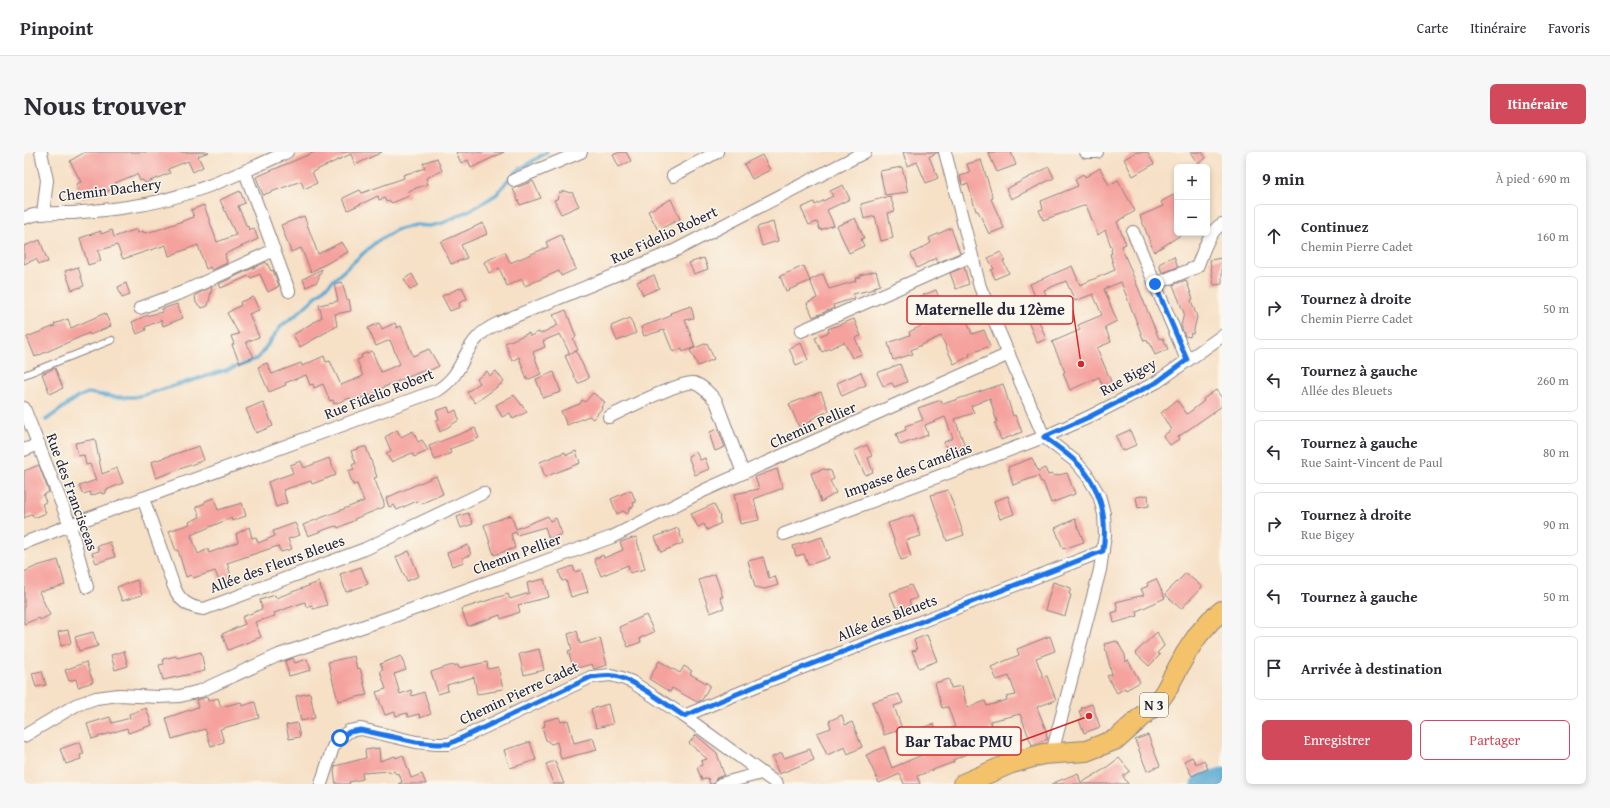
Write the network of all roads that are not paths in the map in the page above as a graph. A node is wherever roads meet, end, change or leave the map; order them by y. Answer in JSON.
{"nodes":[{"id":1,"x":41,"y":152,"type":"edge"},
{"id":2,"x":287,"y":152,"type":"edge"},
{"id":3,"x":581,"y":152,"type":"edge"},
{"id":4,"x":717,"y":152,"type":"edge"},
{"id":5,"x":865,"y":152,"type":"edge"},
{"id":6,"x":945,"y":152,"type":"edge"},
{"id":7,"x":1086,"y":152,"type":"edge"},
{"id":8,"x":1097,"y":152,"type":"edge"},
{"id":9,"x":245,"y":172,"type":"junction"},
{"id":10,"x":673,"y":176,"type":"dead end"},
{"id":11,"x":514,"y":180,"type":"dead end"},
{"id":12,"x":43,"y":214,"type":"junction"},
{"id":13,"x":24,"y":218,"type":"edge"},
{"id":14,"x":1222,"y":224,"type":"edge"},
{"id":15,"x":1133,"y":232,"type":"dead end"},
{"id":16,"x":274,"y":250,"type":"junction"},
{"id":17,"x":971,"y":256,"type":"junction"},
{"id":18,"x":1155,"y":284,"type":"junction"},
{"id":19,"x":289,"y":291,"type":"dead end"},
{"id":20,"x":140,"y":308,"type":"dead end"},
{"id":21,"x":801,"y":331,"type":"dead end"},
{"id":22,"x":1222,"y":336,"type":"edge"},
{"id":23,"x":112,"y":340,"type":"dead end"},
{"id":24,"x":1009,"y":354,"type":"junction"},
{"id":25,"x":1187,"y":360,"type":"junction"},
{"id":26,"x":24,"y":375,"type":"edge"},
{"id":27,"x":24,"y":408,"type":"edge"},
{"id":28,"x":609,"y":417,"type":"dead end"},
{"id":29,"x":1044,"y":437,"type":"junction"},
{"id":30,"x":39,"y":444,"type":"junction"},
{"id":31,"x":24,"y":450,"type":"edge"},
{"id":32,"x":743,"y":473,"type":"junction"},
{"id":33,"x":483,"y":493,"type":"dead end"},
{"id":34,"x":143,"y":498,"type":"junction"},
{"id":35,"x":70,"y":525,"type":"junction"},
{"id":36,"x":784,"y":534,"type":"dead end"},
{"id":37,"x":24,"y":543,"type":"edge"},
{"id":38,"x":1103,"y":551,"type":"junction"},
{"id":39,"x":88,"y":587,"type":"dead end"},
{"id":40,"x":1222,"y":611,"type":"edge"},
{"id":41,"x":684,"y":716,"type":"junction"},
{"id":42,"x":24,"y":736,"type":"edge"},
{"id":43,"x":1052,"y":753,"type":"junction"},
{"id":44,"x":761,"y":773,"type":"junction"},
{"id":45,"x":321,"y":784,"type":"edge"},
{"id":46,"x":721,"y":784,"type":"edge"},
{"id":47,"x":777,"y":784,"type":"edge"},
{"id":48,"x":963,"y":784,"type":"edge"}],
"edges":[{"from":1,"to":12,"type":"street"},
{"from":2,"to":9,"type":"street","name":"Chemin Dachery"},
{"from":3,"to":11,"type":"street"},
{"from":4,"to":10,"type":"street"},
{"from":5,"to":34,"type":"street","name":"Rue Fidelio Robert"},
{"from":6,"to":17,"type":"street"},
{"from":7,"to":8,"type":"street"},
{"from":9,"to":12,"type":"street","name":"Chemin Dachery"},
{"from":9,"to":16,"type":"street"},
{"from":12,"to":13,"type":"street","name":"Chemin Dachery"},
{"from":14,"to":18,"type":"street"},
{"from":15,"to":18,"type":"street"},
{"from":16,"to":19,"type":"street"},
{"from":16,"to":20,"type":"street"},
{"from":17,"to":21,"type":"street"},
{"from":17,"to":24,"type":"street"},
{"from":18,"to":25,"type":"street"},
{"from":22,"to":25,"type":"street","name":"Rue Bigey"},
{"from":23,"to":26,"type":"lane"},
{"from":24,"to":29,"type":"street"},
{"from":24,"to":32,"type":"street","name":"Chemin Pellier"},
{"from":25,"to":29,"type":"street","name":"Rue Bigey"},
{"from":27,"to":30,"type":"street","name":"Rue des Francisceas"},
{"from":28,"to":32,"type":"street"},
{"from":29,"to":36,"type":"street","name":"Impasse des Camélias"},
{"from":29,"to":38,"type":"street"},
{"from":30,"to":31,"type":"street"},
{"from":30,"to":35,"type":"street","name":"Rue des Francisceas"},
{"from":32,"to":42,"type":"street","name":"Chemin Pellier"},
{"from":33,"to":34,"type":"street","name":"Allée des Fleurs Bleues"},
{"from":34,"to":35,"type":"street","name":"Rue Fidelio Robert"},
{"from":35,"to":37,"type":"street","name":"Rue Fidelio Robert"},
{"from":35,"to":39,"type":"street","name":"Rue des Francisceas"},
{"from":38,"to":41,"type":"street","name":"Allée des Bleuets"},
{"from":38,"to":43,"type":"street"},
{"from":40,"to":43,"type":"main road","number":"N 3"},
{"from":41,"to":44,"type":"street","name":"Chemin Pierre Cadet"},
{"from":41,"to":45,"type":"street","name":"Chemin Pierre Cadet"},
{"from":43,"to":48,"type":"main road","number":"N 3"},
{"from":44,"to":46,"type":"street"},
{"from":44,"to":47,"type":"street","name":"Chemin Pierre Cadet"}]}
